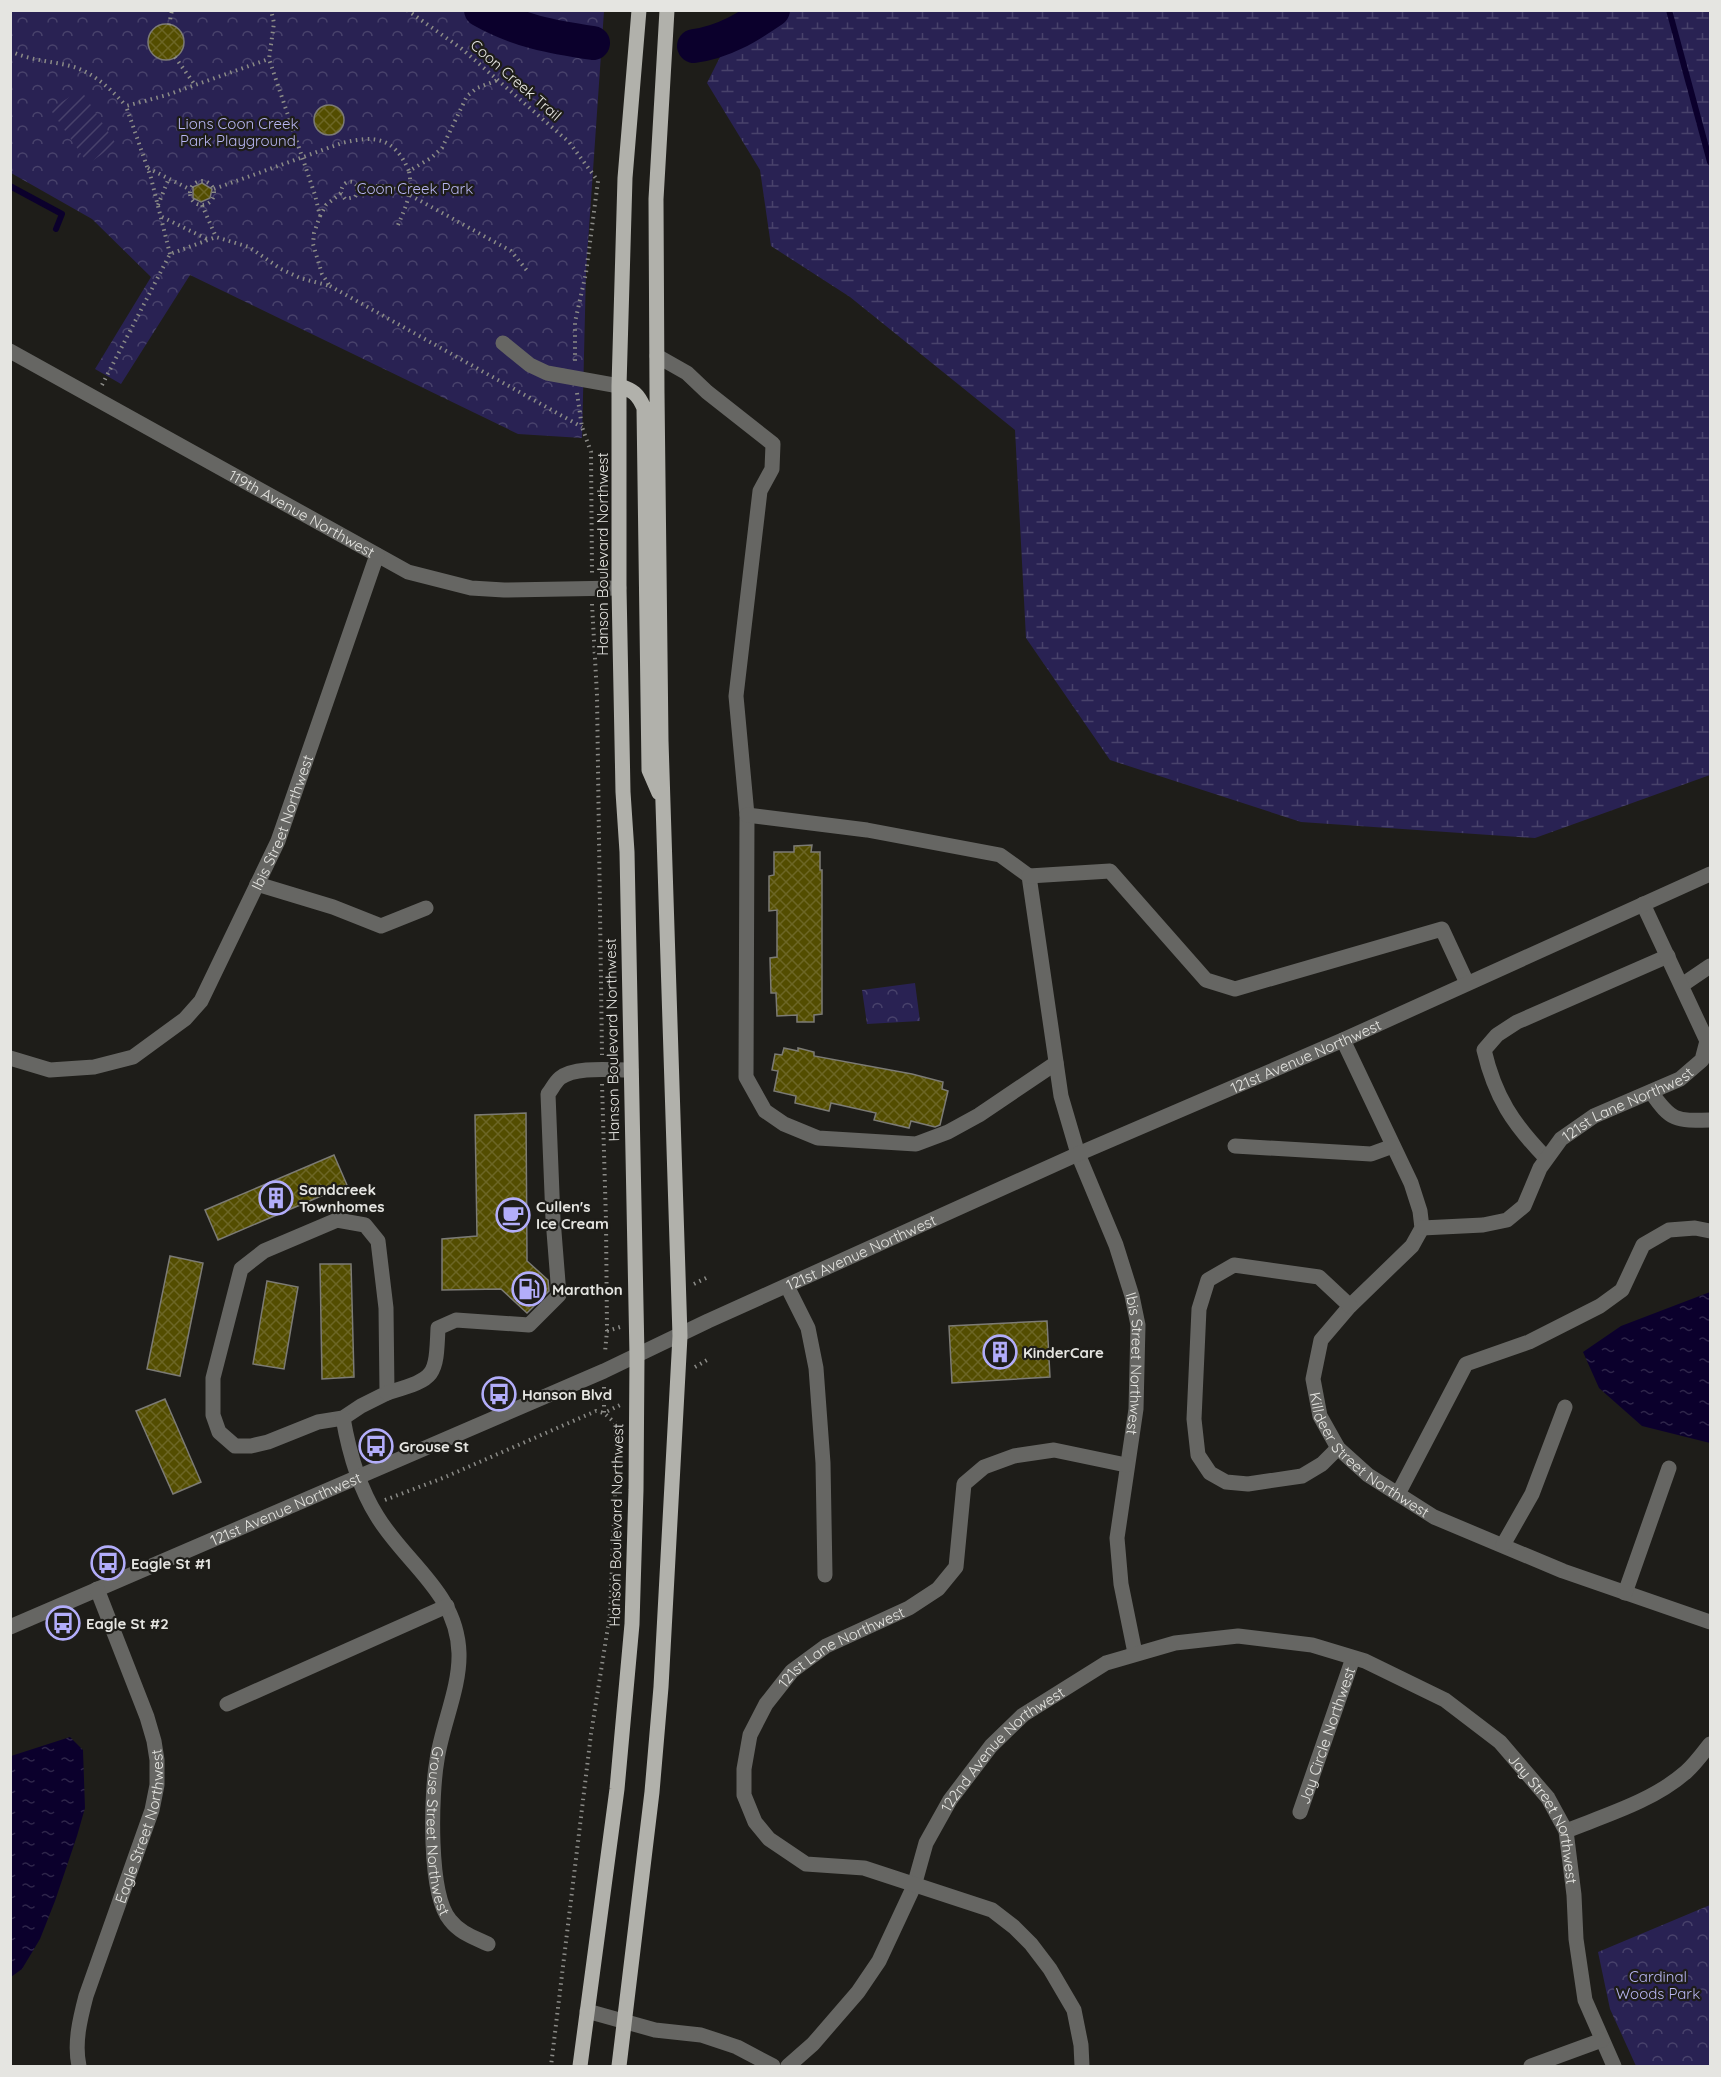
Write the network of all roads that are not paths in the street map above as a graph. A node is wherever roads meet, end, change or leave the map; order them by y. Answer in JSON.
{"nodes":[{"id":1,"x":639,"y":10,"type":"edge"},
{"id":2,"x":667,"y":10,"type":"edge"},
{"id":3,"x":503,"y":343,"type":"dead end"},
{"id":4,"x":10,"y":351,"type":"edge"},
{"id":5,"x":657,"y":356,"type":"junction"},
{"id":6,"x":619,"y":386,"type":"junction"},
{"id":7,"x":377,"y":555,"type":"junction"},
{"id":8,"x":619,"y":588,"type":"junction"},
{"id":9,"x":663,"y":801,"type":"junction"},
{"id":10,"x":747,"y":815,"type":"junction"},
{"id":11,"x":1710,"y":874,"type":"edge"},
{"id":12,"x":1029,"y":876,"type":"junction"},
{"id":13,"x":257,"y":884,"type":"junction"},
{"id":14,"x":1643,"y":904,"type":"junction"},
{"id":15,"x":426,"y":908,"type":"dead end"},
{"id":16,"x":1668,"y":956,"type":"junction"},
{"id":17,"x":1710,"y":966,"type":"edge"},
{"id":18,"x":1467,"y":983,"type":"junction"},
{"id":19,"x":1682,"y":985,"type":"junction"},
{"id":20,"x":1343,"y":1040,"type":"junction"},
{"id":21,"x":1707,"y":1055,"type":"edge"},
{"id":22,"x":10,"y":1058,"type":"edge"},
{"id":23,"x":1056,"y":1063,"type":"junction"},
{"id":24,"x":631,"y":1070,"type":"junction"},
{"id":25,"x":1651,"y":1092,"type":"junction"},
{"id":26,"x":1710,"y":1120,"type":"edge"},
{"id":27,"x":1234,"y":1146,"type":"dead end"},
{"id":28,"x":1393,"y":1146,"type":"junction"},
{"id":29,"x":1078,"y":1154,"type":"junction"},
{"id":30,"x":1546,"y":1158,"type":"junction"},
{"id":31,"x":1422,"y":1228,"type":"junction"},
{"id":32,"x":1710,"y":1231,"type":"edge"},
{"id":33,"x":787,"y":1286,"type":"junction"},
{"id":34,"x":1350,"y":1306,"type":"junction"},
{"id":35,"x":680,"y":1336,"type":"junction"},
{"id":36,"x":637,"y":1356,"type":"junction"},
{"id":37,"x":387,"y":1393,"type":"junction"},
{"id":38,"x":1565,"y":1407,"type":"dead end"},
{"id":39,"x":343,"y":1418,"type":"junction"},
{"id":40,"x":1338,"y":1448,"type":"junction"},
{"id":41,"x":1126,"y":1465,"type":"junction"},
{"id":42,"x":1669,"y":1468,"type":"dead end"},
{"id":43,"x":358,"y":1476,"type":"junction"},
{"id":44,"x":1398,"y":1494,"type":"junction"},
{"id":45,"x":1503,"y":1545,"type":"junction"},
{"id":46,"x":825,"y":1575,"type":"dead end"},
{"id":47,"x":97,"y":1589,"type":"junction"},
{"id":48,"x":1625,"y":1593,"type":"junction"},
{"id":49,"x":447,"y":1606,"type":"junction"},
{"id":50,"x":1710,"y":1622,"type":"edge"},
{"id":51,"x":10,"y":1627,"type":"edge"},
{"id":52,"x":1135,"y":1653,"type":"junction"},
{"id":53,"x":1353,"y":1658,"type":"junction"},
{"id":54,"x":228,"y":1704,"type":"dead end"},
{"id":55,"x":1710,"y":1744,"type":"edge"},
{"id":56,"x":1300,"y":1812,"type":"dead end"},
{"id":57,"x":1566,"y":1831,"type":"junction"},
{"id":58,"x":914,"y":1886,"type":"junction"},
{"id":59,"x":488,"y":1944,"type":"dead end"},
{"id":60,"x":587,"y":2011,"type":"junction"},
{"id":61,"x":624,"y":2020,"type":"junction"},
{"id":62,"x":1602,"y":2040,"type":"junction"},
{"id":63,"x":79,"y":2067,"type":"edge"},
{"id":64,"x":580,"y":2067,"type":"edge"},
{"id":65,"x":618,"y":2067,"type":"edge"},
{"id":66,"x":773,"y":2067,"type":"edge"},
{"id":67,"x":788,"y":2067,"type":"edge"},
{"id":68,"x":1082,"y":2067,"type":"edge"},
{"id":69,"x":1532,"y":2067,"type":"edge"},
{"id":70,"x":1614,"y":2067,"type":"edge"}],
"edges":[{"from":1,"to":6,"type":"main road","name":"Hanson Boulevard Northwest"},
{"from":2,"to":5,"type":"main road"},
{"from":3,"to":6,"type":"street"},
{"from":4,"to":7,"type":"street","name":"119th Avenue Northwest"},
{"from":5,"to":9,"type":"main road"},
{"from":5,"to":10,"type":"street"},
{"from":6,"to":8,"type":"main road","name":"Hanson Boulevard Northwest"},
{"from":6,"to":9,"type":"main road"},
{"from":7,"to":8,"type":"street","name":"119th Avenue Northwest"},
{"from":7,"to":13,"type":"street","name":"Ibis Street Northwest"},
{"from":8,"to":24,"type":"main road","name":"Hanson Boulevard Northwest"},
{"from":9,"to":35,"type":"main road"},
{"from":10,"to":12,"type":"street"},
{"from":10,"to":23,"type":"street"},
{"from":11,"to":14,"type":"street","name":"121st Avenue Northwest"},
{"from":12,"to":18,"type":"street"},
{"from":12,"to":23,"type":"street","name":"Ibis Street Northwest"},
{"from":13,"to":15,"type":"street"},
{"from":13,"to":22,"type":"street","name":"Ibis Street Northwest"},
{"from":14,"to":16,"type":"street","name":"121st Lane Northwest"},
{"from":14,"to":18,"type":"street","name":"121st Avenue Northwest"},
{"from":16,"to":19,"type":"street","name":"121st Lane Northwest"},
{"from":16,"to":30,"type":"street"},
{"from":17,"to":19,"type":"street"},
{"from":18,"to":20,"type":"street","name":"121st Avenue Northwest"},
{"from":19,"to":21,"type":"street","name":"121st Lane Northwest"},
{"from":20,"to":28,"type":"street"},
{"from":20,"to":29,"type":"street","name":"121st Avenue Northwest"},
{"from":21,"to":25,"type":"street","name":"121st Lane Northwest"},
{"from":23,"to":29,"type":"street","name":"Ibis Street Northwest"},
{"from":24,"to":36,"type":"main road","name":"Hanson Boulevard Northwest"},
{"from":24,"to":37,"type":"street"},
{"from":25,"to":26,"type":"street"},
{"from":25,"to":30,"type":"street","name":"121st Lane Northwest"},
{"from":27,"to":28,"type":"street"},
{"from":28,"to":31,"type":"street"},
{"from":29,"to":33,"type":"street","name":"121st Avenue Northwest"},
{"from":29,"to":41,"type":"street","name":"Ibis Street Northwest"},
{"from":30,"to":31,"type":"street","name":"121st Lane Northwest"},
{"from":31,"to":34,"type":"street","name":"Killdeer Street Northwest"},
{"from":32,"to":44,"type":"street"},
{"from":33,"to":35,"type":"street","name":"121st Avenue Northwest"},
{"from":33,"to":46,"type":"street"},
{"from":34,"to":40,"type":"street","name":"Killdeer Street Northwest"},
{"from":34,"to":40,"type":"street"},
{"from":35,"to":36,"type":"street","name":"121st Avenue Northwest"},
{"from":35,"to":61,"type":"main road"},
{"from":36,"to":43,"type":"street","name":"121st Avenue Northwest"},
{"from":36,"to":60,"type":"main road","name":"Hanson Boulevard Northwest"},
{"from":37,"to":39,"type":"street"},
{"from":37,"to":39,"type":"street"},
{"from":38,"to":45,"type":"street"},
{"from":39,"to":43,"type":"street","name":"Grouse Street Northwest"},
{"from":40,"to":44,"type":"street","name":"Killdeer Street Northwest"},
{"from":41,"to":52,"type":"street","name":"Ibis Street Northwest"},
{"from":41,"to":58,"type":"street","name":"121st Lane Northwest"},
{"from":42,"to":48,"type":"street"},
{"from":43,"to":47,"type":"street","name":"121st Avenue Northwest"},
{"from":43,"to":49,"type":"street","name":"Grouse Street Northwest"},
{"from":44,"to":45,"type":"street","name":"Killdeer Street Northwest"},
{"from":45,"to":48,"type":"street","name":"Killdeer Street Northwest"},
{"from":47,"to":51,"type":"street","name":"121st Avenue Northwest"},
{"from":47,"to":63,"type":"street","name":"Eagle Street Northwest"},
{"from":48,"to":50,"type":"street","name":"Killdeer Street Northwest"},
{"from":49,"to":54,"type":"street"},
{"from":49,"to":59,"type":"street","name":"Grouse Street Northwest"},
{"from":52,"to":53,"type":"street","name":"122nd Avenue Northwest"},
{"from":52,"to":58,"type":"street","name":"122nd Avenue Northwest"},
{"from":53,"to":56,"type":"street","name":"Jay Circle Northwest"},
{"from":53,"to":57,"type":"street","name":"Jay Street Northwest"},
{"from":55,"to":57,"type":"street"},
{"from":57,"to":62,"type":"street","name":"Jay Street Northwest"},
{"from":58,"to":67,"type":"street","name":"122nd Avenue Northwest"},
{"from":58,"to":68,"type":"street","name":"121st Lane Northwest"},
{"from":60,"to":61,"type":"street"},
{"from":60,"to":64,"type":"main road","name":"Hanson Boulevard Northwest"},
{"from":61,"to":65,"type":"main road"},
{"from":61,"to":66,"type":"street"},
{"from":62,"to":69,"type":"street"},
{"from":62,"to":70,"type":"street","name":"Jay Street Northwest"}]}
